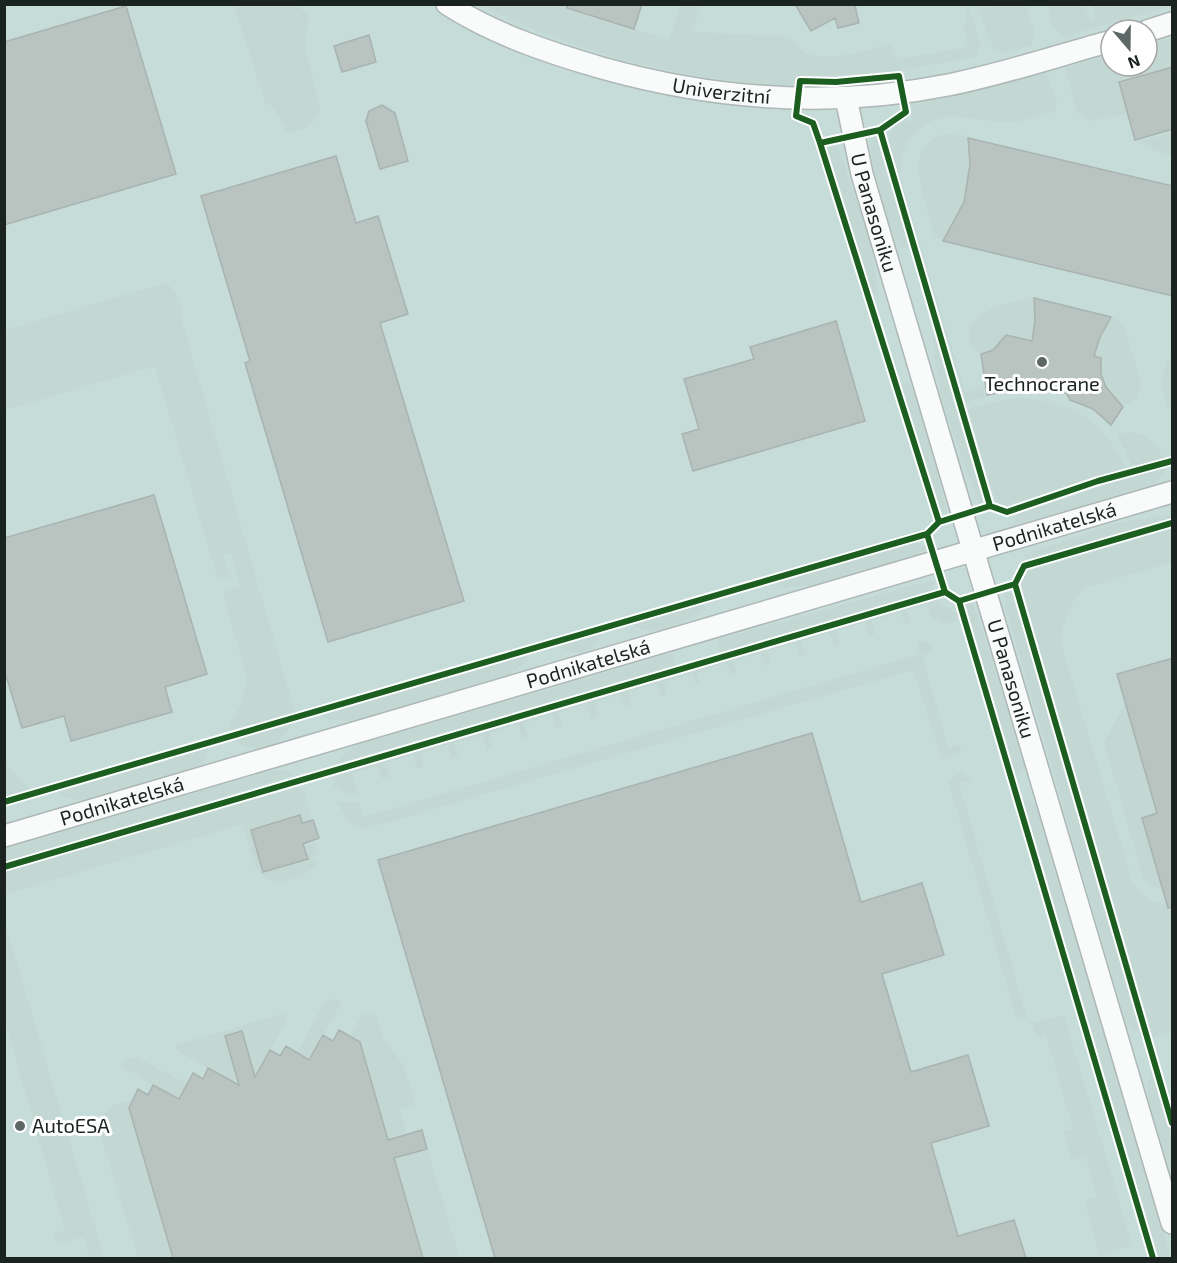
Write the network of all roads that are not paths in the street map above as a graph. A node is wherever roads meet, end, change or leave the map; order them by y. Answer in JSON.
{"nodes":[{"id":1,"x":447,"y":4,"type":"edge"},
{"id":2,"x":1099,"y":44,"type":"edge"},
{"id":3,"x":846,"y":98,"type":"junction"},
{"id":4,"x":1173,"y":492,"type":"edge"},
{"id":5,"x":975,"y":550,"type":"junction"},
{"id":6,"x":4,"y":836,"type":"edge"},
{"id":7,"x":1173,"y":1223,"type":"edge"}],
"edges":[{"from":1,"to":3,"type":"street","name":"Univerzitní"},
{"from":2,"to":3,"type":"street","name":"Univerzitní"},
{"from":3,"to":5,"type":"street","name":"U Panasoniku"},
{"from":4,"to":5,"type":"street","name":"Podnikatelská"},
{"from":5,"to":6,"type":"street","name":"Podnikatelská"},
{"from":5,"to":7,"type":"street","name":"U Panasoniku"}]}
